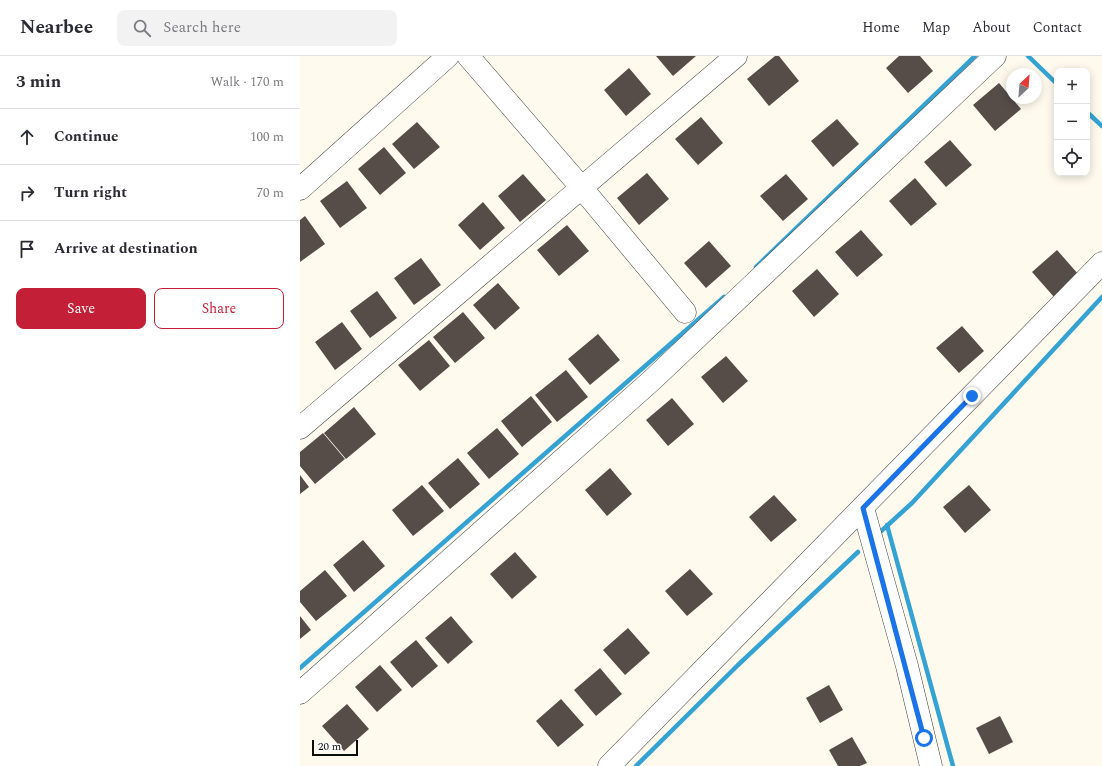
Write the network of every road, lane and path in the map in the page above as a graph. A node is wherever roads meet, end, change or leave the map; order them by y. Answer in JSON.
{"nodes":[{"id":1,"x":448,"y":56,"type":"edge"},
{"id":2,"x":468,"y":56,"type":"edge"},
{"id":3,"x":736,"y":56,"type":"edge"},
{"id":4,"x":995,"y":56,"type":"edge"},
{"id":5,"x":581,"y":187,"type":"junction"},
{"id":6,"x":300,"y":189,"type":"edge"},
{"id":7,"x":1102,"y":263,"type":"edge"},
{"id":8,"x":684,"y":312,"type":"dead end"},
{"id":9,"x":300,"y":428,"type":"edge"},
{"id":10,"x":863,"y":508,"type":"junction"},
{"id":11,"x":300,"y":693,"type":"edge"},
{"id":12,"x":609,"y":766,"type":"edge"},
{"id":13,"x":931,"y":766,"type":"edge"}],
"edges":[{"from":1,"to":6,"type":"street"},
{"from":2,"to":5,"type":"street"},
{"from":3,"to":5,"type":"street"},
{"from":4,"to":11,"type":"street"},
{"from":5,"to":8,"type":"street"},
{"from":5,"to":9,"type":"street"},
{"from":7,"to":10,"type":"street"},
{"from":10,"to":12,"type":"street"},
{"from":10,"to":13,"type":"street"}]}
